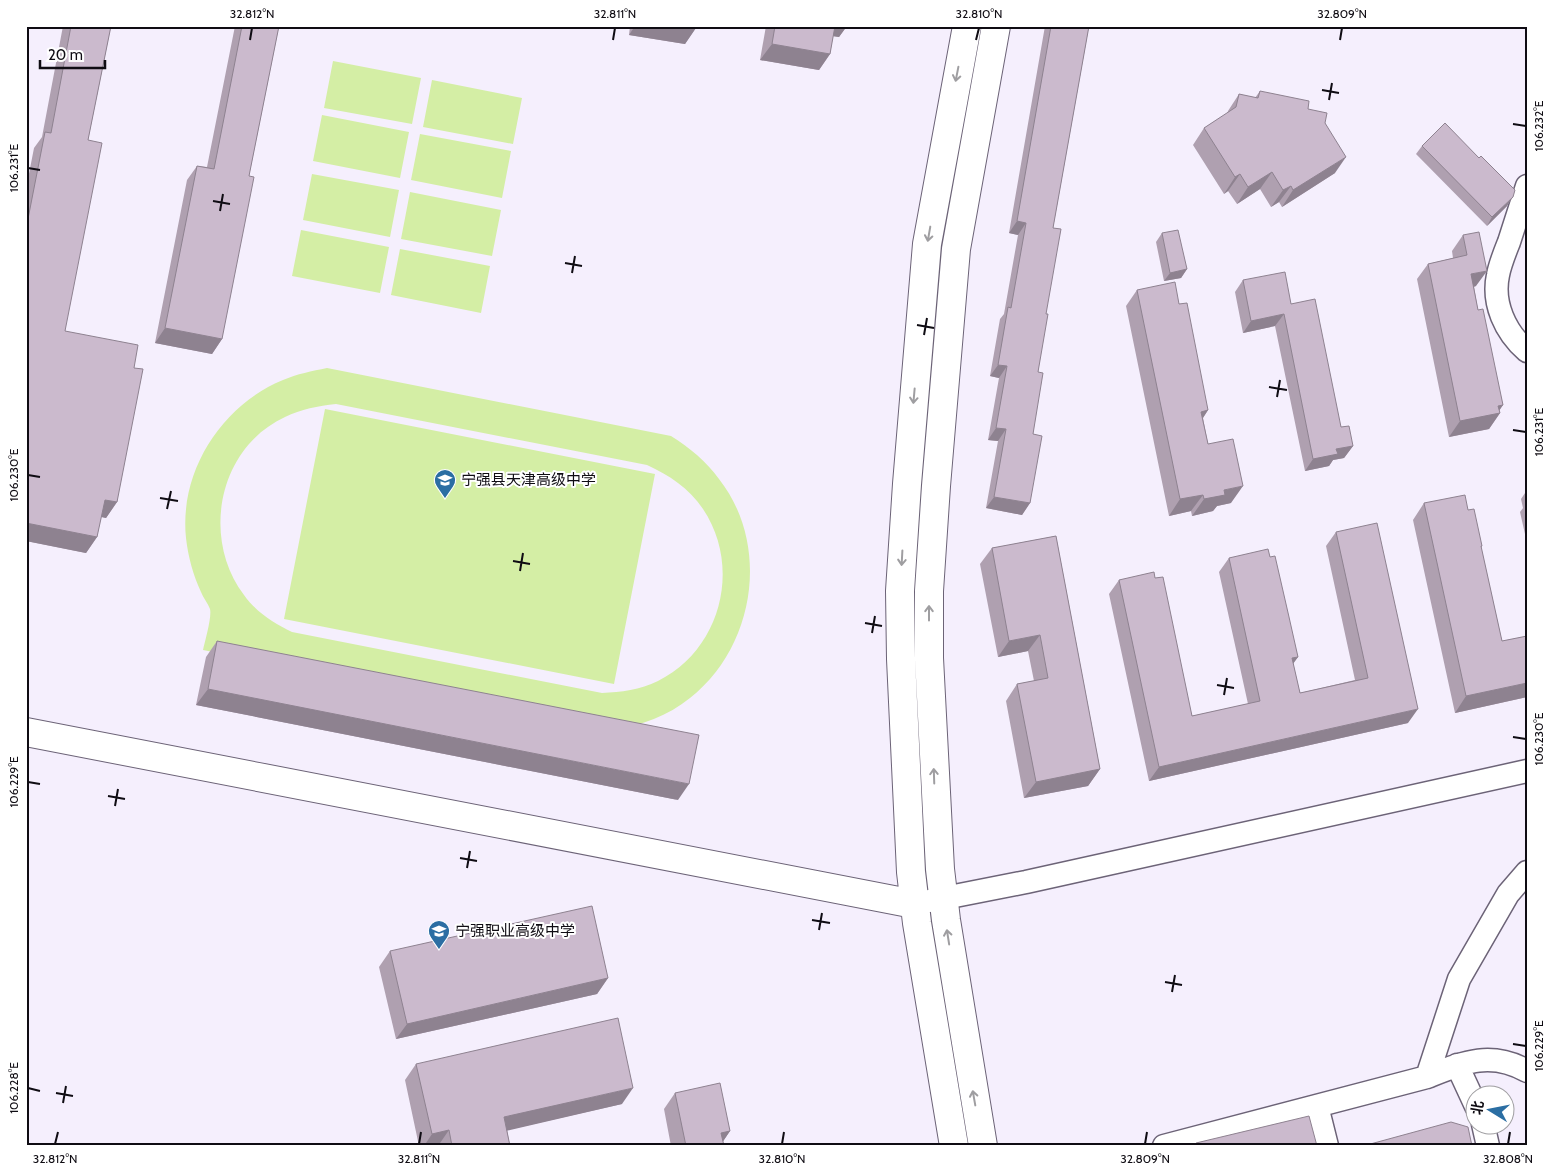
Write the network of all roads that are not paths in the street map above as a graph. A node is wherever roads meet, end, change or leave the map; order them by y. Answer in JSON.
{"nodes":[{"id":1,"x":966,"y":26,"type":"edge"},
{"id":2,"x":996,"y":26,"type":"edge"},
{"id":3,"x":1527,"y":186,"type":"edge"},
{"id":4,"x":1527,"y":351,"type":"edge"},
{"id":5,"x":26,"y":732,"type":"edge"},
{"id":6,"x":1527,"y":771,"type":"edge"},
{"id":7,"x":1527,"y":872,"type":"edge"},
{"id":8,"x":943,"y":898,"type":"junction"},
{"id":9,"x":914,"y":904,"type":"junction"},
{"id":10,"x":1457,"y":1065,"type":"junction"},
{"id":11,"x":1527,"y":1071,"type":"edge"},
{"id":12,"x":1426,"y":1077,"type":"junction"},
{"id":13,"x":1466,"y":1084,"type":"edge"},
{"id":14,"x":1317,"y":1106,"type":"junction"},
{"id":15,"x":954,"y":1146,"type":"edge"},
{"id":16,"x":983,"y":1146,"type":"edge"},
{"id":17,"x":1166,"y":1146,"type":"edge"},
{"id":18,"x":1328,"y":1146,"type":"edge"}],
"edges":[{"from":1,"to":9,"type":"street","one_way":true},
{"from":8,"to":2,"type":"street","one_way":true},
{"from":3,"to":4,"type":"street"},
{"from":5,"to":9,"type":"street"},
{"from":6,"to":8,"type":"street"},
{"from":7,"to":12,"type":"street"},
{"from":8,"to":9,"type":"street"},
{"from":16,"to":8,"type":"street","one_way":true},
{"from":9,"to":15,"type":"street"},
{"from":10,"to":11,"type":"street"},
{"from":10,"to":12,"type":"street"},
{"from":10,"to":13,"type":"street"},
{"from":12,"to":14,"type":"street"},
{"from":14,"to":17,"type":"street"},
{"from":14,"to":18,"type":"street"}]}
